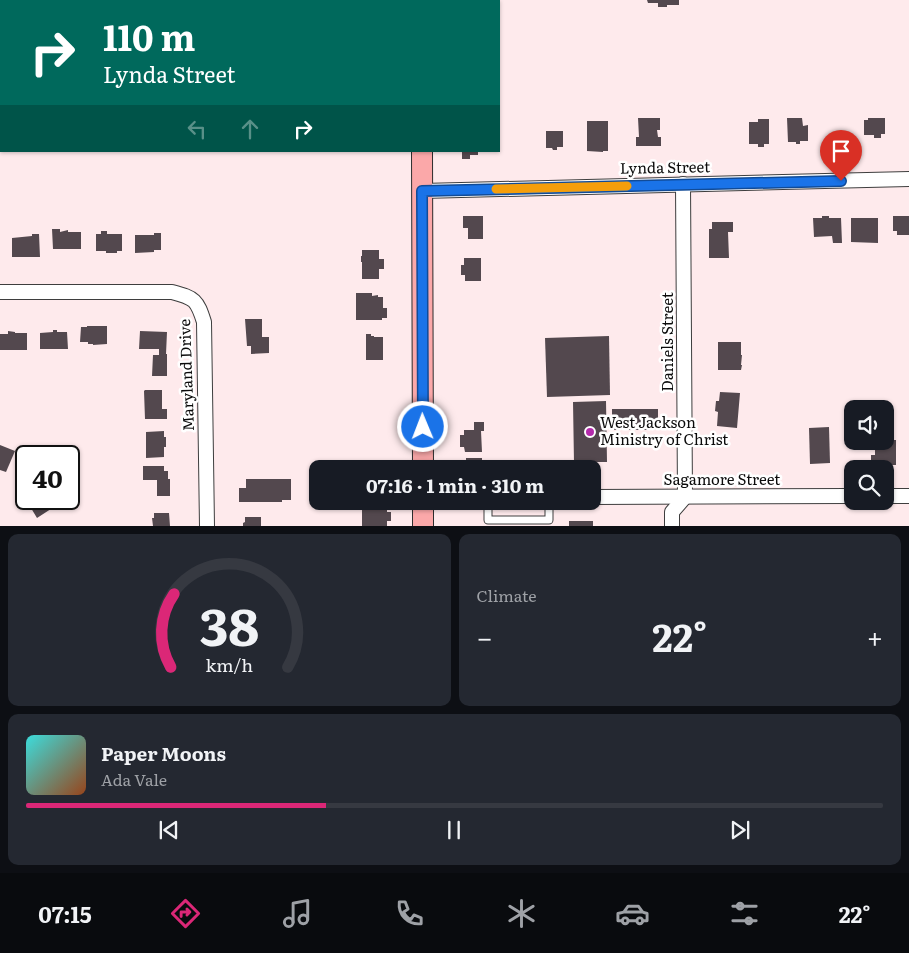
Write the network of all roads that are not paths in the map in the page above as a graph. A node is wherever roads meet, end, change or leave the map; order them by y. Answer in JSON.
{"nodes":[{"id":1,"x":422,"y":152,"type":"edge"},
{"id":2,"x":909,"y":179,"type":"edge"},
{"id":3,"x":683,"y":184,"type":"junction"},
{"id":4,"x":422,"y":191,"type":"junction"},
{"id":5,"x":0,"y":292,"type":"edge"},
{"id":6,"x":423,"y":460,"type":"edge"},
{"id":7,"x":685,"y":496,"type":"junction"},
{"id":8,"x":844,"y":496,"type":"edge"},
{"id":9,"x":894,"y":496,"type":"edge"},
{"id":10,"x":909,"y":496,"type":"edge"},
{"id":11,"x":601,"y":497,"type":"edge"},
{"id":12,"x":423,"y":510,"type":"edge"},
{"id":13,"x":488,"y":510,"type":"edge"},
{"id":14,"x":549,"y":510,"type":"edge"},
{"id":15,"x":207,"y":526,"type":"edge"},
{"id":16,"x":423,"y":526,"type":"edge"},
{"id":17,"x":672,"y":526,"type":"edge"}],
"edges":[{"from":1,"to":4,"type":"street"},
{"from":2,"to":3,"type":"street","name":"Lynda Street"},
{"from":3,"to":4,"type":"street","name":"Lynda Street"},
{"from":3,"to":7,"type":"street","name":"Daniels Street"},
{"from":4,"to":6,"type":"street"},
{"from":5,"to":15,"type":"street","name":"Maryland Drive"},
{"from":7,"to":8,"type":"street","name":"Sagamore Street"},
{"from":7,"to":11,"type":"street","name":"Sagamore Street"},
{"from":7,"to":17,"type":"street"},
{"from":9,"to":10,"type":"street"},
{"from":12,"to":16,"type":"street"},
{"from":13,"to":14,"type":"lane"}]}
